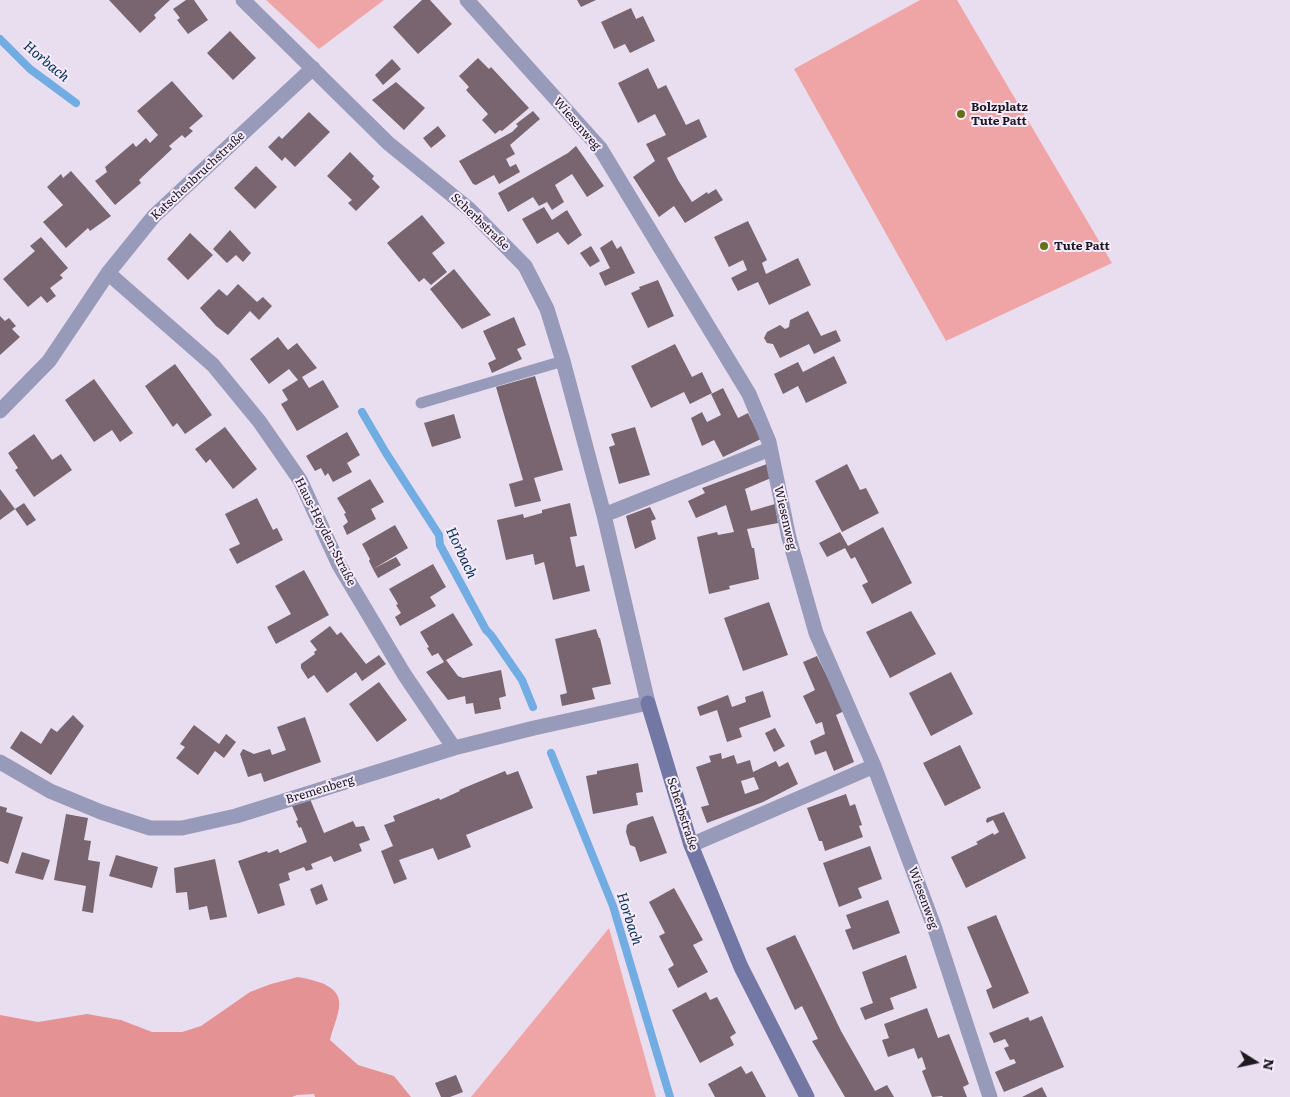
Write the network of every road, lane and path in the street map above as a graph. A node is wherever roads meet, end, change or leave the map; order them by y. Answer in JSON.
{"nodes":[{"id":1,"x":244,"y":0,"type":"edge"},
{"id":2,"x":467,"y":0,"type":"edge"},
{"id":3,"x":314,"y":68,"type":"junction"},
{"id":4,"x":108,"y":273,"type":"junction"},
{"id":5,"x":563,"y":361,"type":"junction"},
{"id":6,"x":421,"y":403,"type":"dead end"},
{"id":7,"x":0,"y":411,"type":"edge"},
{"id":8,"x":770,"y":449,"type":"junction"},
{"id":9,"x":604,"y":515,"type":"junction"},
{"id":10,"x":648,"y":703,"type":"junction"},
{"id":11,"x":454,"y":748,"type":"junction"},
{"id":12,"x":0,"y":762,"type":"edge"},
{"id":13,"x":874,"y":766,"type":"junction"},
{"id":14,"x":691,"y":845,"type":"junction"},
{"id":15,"x":807,"y":1097,"type":"edge"},
{"id":16,"x":990,"y":1097,"type":"edge"}],
"edges":[{"from":1,"to":3,"type":"street","name":"Scherbstraße"},
{"from":2,"to":8,"type":"street","name":"Wiesenweg"},
{"from":3,"to":4,"type":"street","name":"Katschenbruchstraße"},
{"from":3,"to":5,"type":"street","name":"Scherbstraße"},
{"from":4,"to":7,"type":"street","name":"Katschenbruchstraße"},
{"from":4,"to":11,"type":"street","name":"Haus-Heyden-Straße"},
{"from":5,"to":6,"type":"lane"},
{"from":5,"to":9,"type":"street","name":"Scherbstraße"},
{"from":8,"to":9,"type":"street"},
{"from":8,"to":13,"type":"street","name":"Wiesenweg"},
{"from":9,"to":10,"type":"street","name":"Scherbstraße"},
{"from":10,"to":11,"type":"street","name":"Bremenberg"},
{"from":10,"to":14,"type":"street","name":"Scherbstraße"},
{"from":11,"to":12,"type":"street","name":"Bremenberg"},
{"from":13,"to":14,"type":"street"},
{"from":13,"to":16,"type":"street","name":"Wiesenweg"},
{"from":14,"to":15,"type":"street","name":"Scherbstraße"}]}
